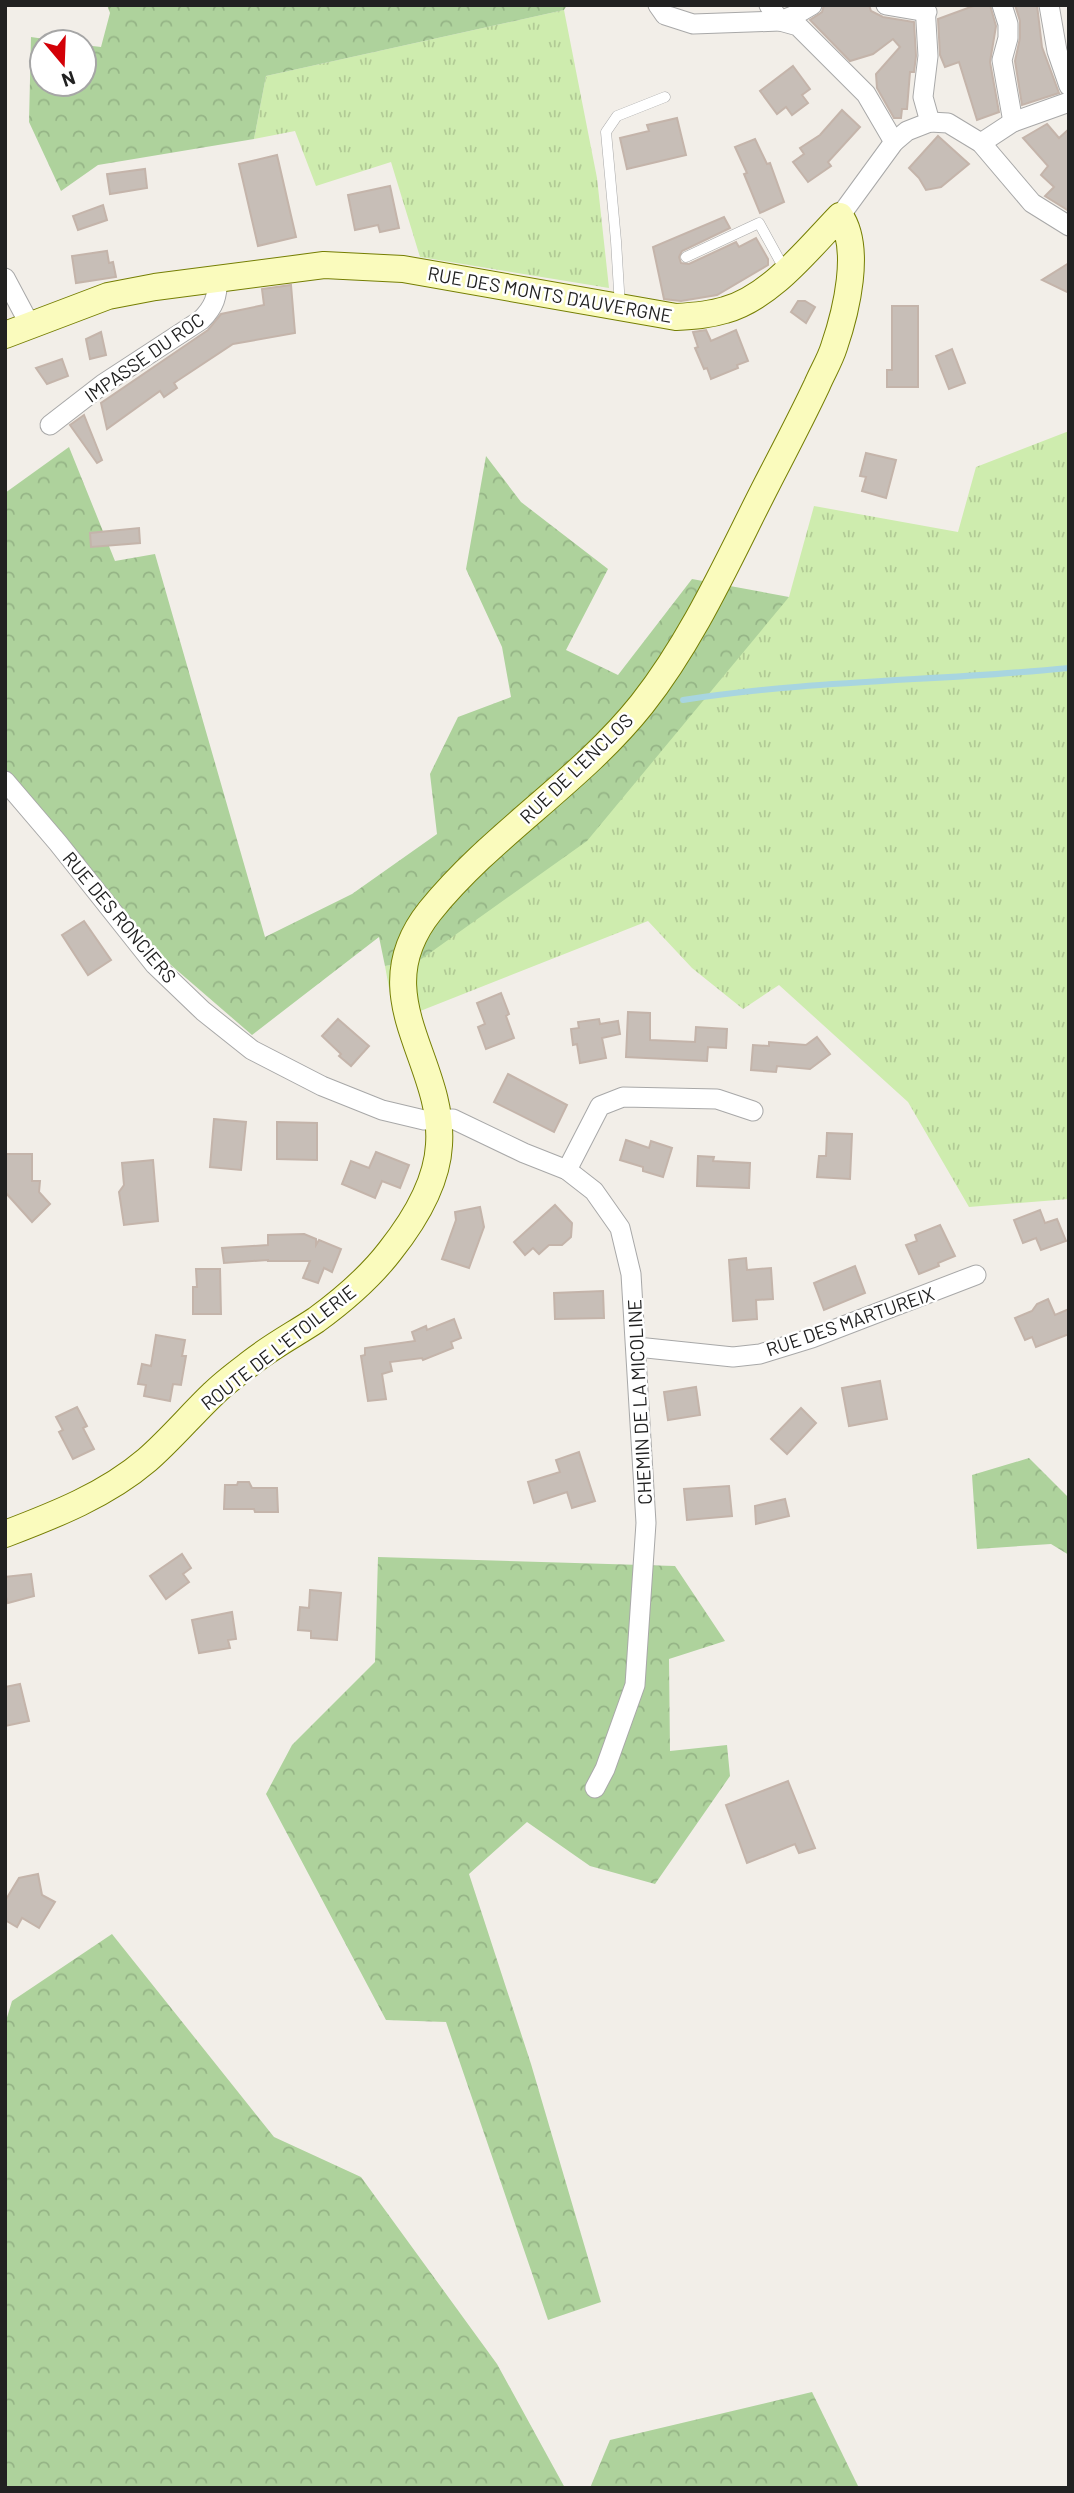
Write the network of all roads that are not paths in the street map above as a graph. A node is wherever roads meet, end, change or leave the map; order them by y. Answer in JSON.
{"nodes":[{"id":1,"x":658,"y":5,"type":"edge"},
{"id":2,"x":812,"y":5,"type":"edge"},
{"id":3,"x":886,"y":5,"type":"edge"},
{"id":4,"x":1002,"y":5,"type":"edge"},
{"id":5,"x":1049,"y":5,"type":"edge"},
{"id":6,"x":926,"y":9,"type":"edge"},
{"id":7,"x":775,"y":13,"type":"edge"},
{"id":8,"x":1069,"y":86,"type":"edge"},
{"id":9,"x":665,"y":97,"type":"dead end"},
{"id":10,"x":1069,"y":102,"type":"edge"},
{"id":11,"x":930,"y":121,"type":"junction"},
{"id":12,"x":1013,"y":122,"type":"junction"},
{"id":13,"x":894,"y":142,"type":"junction"},
{"id":14,"x":981,"y":142,"type":"junction"},
{"id":15,"x":839,"y":216,"type":"junction"},
{"id":16,"x":1069,"y":226,"type":"edge"},
{"id":17,"x":685,"y":257,"type":"dead end"},
{"id":18,"x":786,"y":272,"type":"junction"},
{"id":19,"x":5,"y":278,"type":"edge"},
{"id":20,"x":219,"y":278,"type":"junction"},
{"id":21,"x":620,"y":307,"type":"junction"},
{"id":22,"x":30,"y":325,"type":"junction"},
{"id":23,"x":5,"y":335,"type":"edge"},
{"id":24,"x":50,"y":425,"type":"dead end"},
{"id":25,"x":5,"y":781,"type":"edge"},
{"id":26,"x":753,"y":1111,"type":"dead end"},
{"id":27,"x":438,"y":1119,"type":"junction"},
{"id":28,"x":567,"y":1170,"type":"junction"},
{"id":29,"x":976,"y":1275,"type":"dead end"},
{"id":30,"x":637,"y":1347,"type":"junction"},
{"id":31,"x":5,"y":1534,"type":"edge"},
{"id":32,"x":595,"y":1788,"type":"dead end"}],
"edges":[{"from":1,"to":7,"type":"street"},
{"from":2,"to":7,"type":"street"},
{"from":3,"to":6,"type":"street"},
{"from":4,"to":12,"type":"street"},
{"from":5,"to":8,"type":"street"},
{"from":6,"to":11,"type":"street"},
{"from":7,"to":13,"type":"street"},
{"from":9,"to":21,"type":"lane"},
{"from":10,"to":12,"type":"street"},
{"from":11,"to":13,"type":"street","name":"RUE DES MONTS D'AUVERGNE"},
{"from":11,"to":14,"type":"street"},
{"from":12,"to":14,"type":"street"},
{"from":13,"to":15,"type":"street","name":"RUE DES MONTS D'AUVERGNE"},
{"from":14,"to":16,"type":"street"},
{"from":15,"to":18,"type":"street","name":"RUE DES MONTS D'AUVERGNE"},
{"from":15,"to":27,"type":"street","name":"RUE DE L'ENCLOS"},
{"from":17,"to":18,"type":"lane"},
{"from":18,"to":21,"type":"street","name":"RUE DES MONTS D'AUVERGNE"},
{"from":19,"to":22,"type":"street"},
{"from":20,"to":21,"type":"street","name":"RUE DES MONTS D'AUVERGNE"},
{"from":20,"to":22,"type":"street","name":"RUE DES MONTS D'AUVERGNE"},
{"from":20,"to":24,"type":"street","name":"IMPASSE DU ROC"},
{"from":22,"to":23,"type":"street","name":"RUE DES MONTS D'AUVERGNE"},
{"from":25,"to":27,"type":"street","name":"RUE DES RONCIERS"},
{"from":26,"to":28,"type":"street"},
{"from":27,"to":28,"type":"street","name":"CHEMIN DE LA MICOLINE"},
{"from":27,"to":31,"type":"street","name":"ROUTE DE L'ETOILERIE"},
{"from":28,"to":30,"type":"street","name":"CHEMIN DE LA MICOLINE"},
{"from":29,"to":30,"type":"street","name":"RUE DES MARTUREIX"},
{"from":30,"to":32,"type":"street","name":"CHEMIN DE LA MICOLINE"}]}
